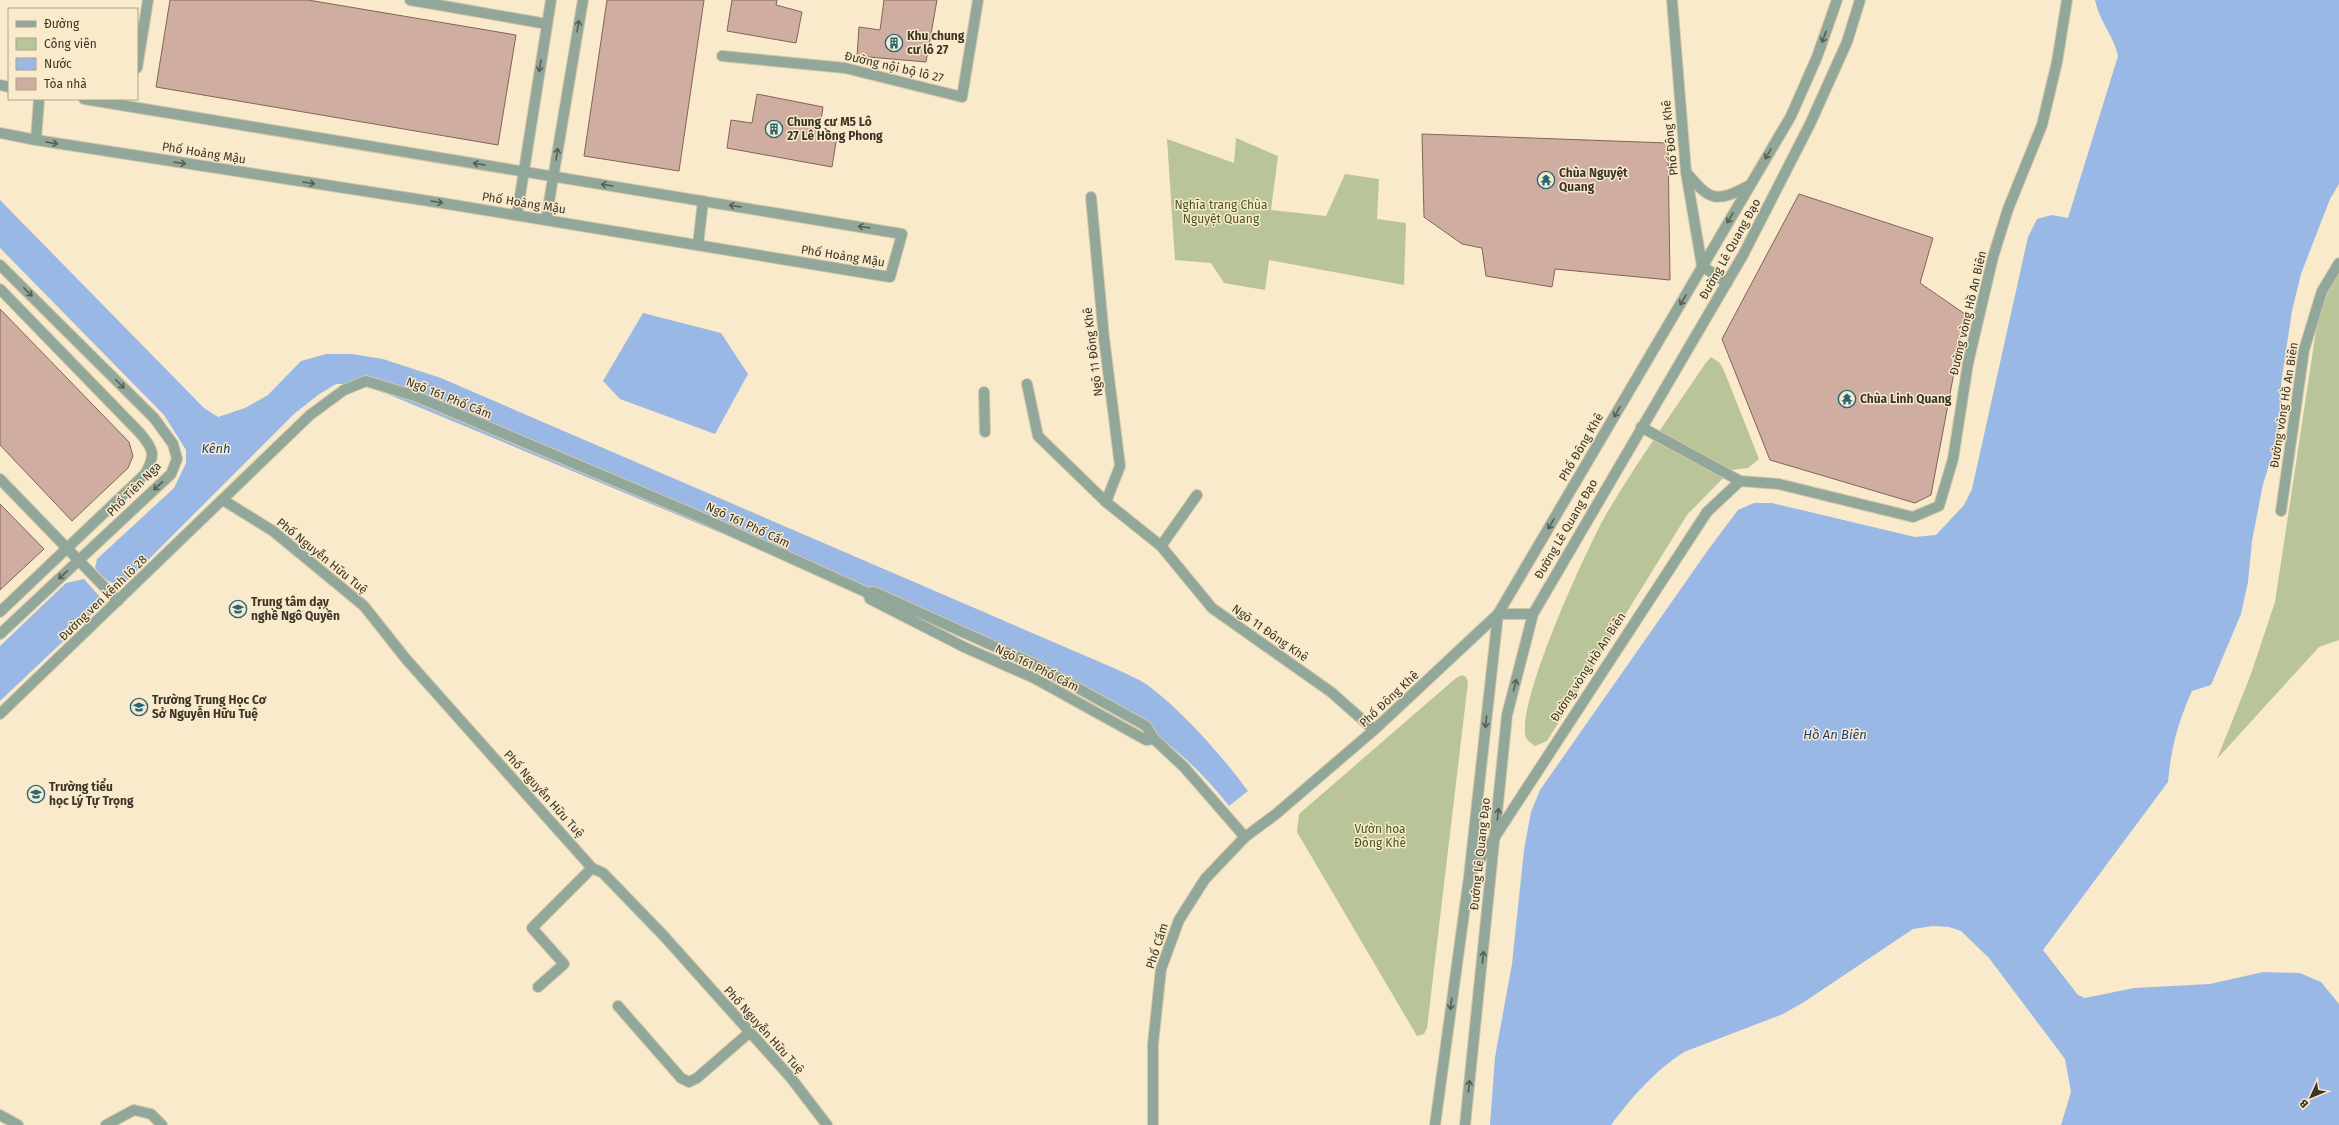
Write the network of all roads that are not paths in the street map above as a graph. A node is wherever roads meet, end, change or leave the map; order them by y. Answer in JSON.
{"nodes":[{"id":1,"x":148,"y":0,"type":"edge"},
{"id":2,"x":410,"y":0,"type":"edge"},
{"id":3,"x":551,"y":0,"type":"edge"},
{"id":4,"x":583,"y":0,"type":"edge"},
{"id":5,"x":978,"y":0,"type":"edge"},
{"id":6,"x":1672,"y":0,"type":"edge"},
{"id":7,"x":1837,"y":0,"type":"edge"},
{"id":8,"x":1860,"y":0,"type":"edge"},
{"id":9,"x":2066,"y":0,"type":"edge"},
{"id":10,"x":547,"y":24,"type":"junction"},
{"id":11,"x":722,"y":56,"type":"dead end"},
{"id":12,"x":138,"y":62,"type":"edge"},
{"id":13,"x":39,"y":100,"type":"edge"},
{"id":14,"x":96,"y":100,"type":"edge"},
{"id":15,"x":131,"y":103,"type":"edge"},
{"id":16,"x":0,"y":133,"type":"edge"},
{"id":17,"x":36,"y":140,"type":"junction"},
{"id":18,"x":524,"y":171,"type":"junction"},
{"id":19,"x":1686,"y":172,"type":"junction"},
{"id":20,"x":554,"y":176,"type":"junction"},
{"id":21,"x":1750,"y":185,"type":"junction"},
{"id":22,"x":1091,"y":197,"type":"dead end"},
{"id":23,"x":703,"y":201,"type":"junction"},
{"id":24,"x":517,"y":215,"type":"junction"},
{"id":25,"x":546,"y":220,"type":"junction"},
{"id":26,"x":698,"y":245,"type":"junction"},
{"id":27,"x":2339,"y":262,"type":"edge"},
{"id":28,"x":0,"y":265,"type":"edge"},
{"id":29,"x":1702,"y":266,"type":"junction"},
{"id":30,"x":1727,"y":283,"type":"junction"},
{"id":31,"x":0,"y":289,"type":"edge"},
{"id":32,"x":1027,"y":384,"type":"dead end"},
{"id":33,"x":984,"y":392,"type":"dead end"},
{"id":34,"x":1641,"y":427,"type":"junction"},
{"id":35,"x":985,"y":432,"type":"dead end"},
{"id":36,"x":0,"y":479,"type":"edge"},
{"id":37,"x":1740,"y":481,"type":"junction"},
{"id":38,"x":1197,"y":495,"type":"dead end"},
{"id":39,"x":223,"y":500,"type":"junction"},
{"id":40,"x":1106,"y":502,"type":"junction"},
{"id":41,"x":2281,"y":511,"type":"dead end"},
{"id":42,"x":1161,"y":546,"type":"junction"},
{"id":43,"x":66,"y":548,"type":"junction"},
{"id":44,"x":79,"y":561,"type":"junction"},
{"id":45,"x":868,"y":593,"type":"junction"},
{"id":46,"x":118,"y":601,"type":"junction"},
{"id":47,"x":0,"y":612,"type":"edge"},
{"id":48,"x":1498,"y":614,"type":"junction"},
{"id":49,"x":1533,"y":614,"type":"junction"},
{"id":50,"x":935,"y":620,"type":"junction"},
{"id":51,"x":930,"y":630,"type":"junction"},
{"id":52,"x":0,"y":634,"type":"edge"},
{"id":53,"x":1038,"y":666,"type":"junction"},
{"id":54,"x":1034,"y":678,"type":"junction"},
{"id":55,"x":0,"y":714,"type":"edge"},
{"id":56,"x":1374,"y":730,"type":"junction"},
{"id":57,"x":1154,"y":739,"type":"junction"},
{"id":58,"x":1276,"y":814,"type":"joint"},
{"id":59,"x":1245,"y":837,"type":"junction"},
{"id":60,"x":1495,"y":839,"type":"junction"},
{"id":61,"x":592,"y":868,"type":"junction"},
{"id":62,"x":1469,"y":877,"type":"junction"},
{"id":63,"x":538,"y":987,"type":"dead end"},
{"id":64,"x":618,"y":1006,"type":"dead end"},
{"id":65,"x":750,"y":1032,"type":"junction"},
{"id":66,"x":0,"y":1115,"type":"edge"},
{"id":67,"x":18,"y":1125,"type":"edge"},
{"id":68,"x":106,"y":1125,"type":"edge"},
{"id":69,"x":162,"y":1125,"type":"edge"},
{"id":70,"x":826,"y":1125,"type":"edge"},
{"id":71,"x":1153,"y":1125,"type":"edge"},
{"id":72,"x":1435,"y":1125,"type":"edge"},
{"id":73,"x":1465,"y":1125,"type":"edge"}],
"edges":[{"from":1,"to":12,"type":"street"},
{"from":2,"to":10,"type":"street"},
{"from":3,"to":10,"type":"street"},
{"from":20,"to":4,"type":"street","one_way":true},
{"from":5,"to":11,"type":"street","name":"Đường nội bộ lô 27"},
{"from":6,"to":19,"type":"street","name":"Phố Đông Khê"},
{"from":7,"to":21,"type":"street","name":"Đường Lê Quang Đạo","one_way":true},
{"from":8,"to":30,"type":"street","name":"Đường Lê Quang Đạo"},
{"from":9,"to":37,"type":"street","name":"Đường vòng Hồ An Biên"},
{"from":10,"to":18,"type":"street","one_way":true},
{"from":13,"to":17,"type":"street"},
{"from":14,"to":15,"type":"street","name":"Phố Hoàng Mậu"},
{"from":18,"to":15,"type":"street","name":"Phố Hoàng Mậu","one_way":true},
{"from":16,"to":17,"type":"street","name":"Phố Hoàng Mậu"},
{"from":17,"to":24,"type":"street","name":"Phố Hoàng Mậu","one_way":true},
{"from":18,"to":20,"type":"street","name":"Phố Hoàng Mậu"},
{"from":18,"to":24,"type":"street"},
{"from":19,"to":21,"type":"street"},
{"from":19,"to":29,"type":"street","name":"Phố Đông Khê"},
{"from":23,"to":20,"type":"street","name":"Phố Hoàng Mậu","one_way":true},
{"from":20,"to":25,"type":"street"},
{"from":21,"to":29,"type":"street","name":"Đường Lê Quang Đạo","one_way":true},
{"from":22,"to":40,"type":"street","name":"Ngõ 11 Đông Khê"},
{"from":23,"to":26,"type":"street"},
{"from":26,"to":23,"type":"street","name":"Phố Hoàng Mậu","one_way":true},
{"from":24,"to":25,"type":"street","name":"Phố Hoàng Mậu"},
{"from":25,"to":26,"type":"street","name":"Phố Hoàng Mậu"},
{"from":27,"to":41,"type":"street","name":"Đường vòng Hồ An Biên"},
{"from":28,"to":44,"type":"street","name":"Phố Tiên Nga","one_way":true},
{"from":29,"to":30,"type":"street"},
{"from":29,"to":48,"type":"street","name":"Phố Đông Khê","one_way":true},
{"from":30,"to":34,"type":"street","name":"Đường Lê Quang Đạo"},
{"from":31,"to":43,"type":"street","name":"Phố Tiên Nga"},
{"from":32,"to":40,"type":"street","name":"Ngõ 11 Đông Khê"},
{"from":33,"to":35,"type":"street"},
{"from":34,"to":37,"type":"street","name":"Đường vòng Hồ An Biên"},
{"from":34,"to":49,"type":"street","name":"Đường Lê Quang Đạo"},
{"from":36,"to":43,"type":"street"},
{"from":37,"to":60,"type":"street","name":"Đường vòng Hồ An Biên"},
{"from":38,"to":42,"type":"street"},
{"from":39,"to":45,"type":"street","name":"Ngõ 161 Phố Cấm"},
{"from":39,"to":46,"type":"street","name":"Đường ven kênh lô 28"},
{"from":39,"to":61,"type":"street","name":"Phố Nguyễn Hữu Tuệ"},
{"from":40,"to":42,"type":"street","name":"Ngõ 11 Đông Khê"},
{"from":42,"to":56,"type":"street","name":"Ngõ 11 Đông Khê"},
{"from":43,"to":44,"type":"street"},
{"from":43,"to":47,"type":"street","name":"Phố Tiên Nga"},
{"from":44,"to":46,"type":"street"},
{"from":44,"to":52,"type":"street","name":"Phố Tiên Nga","one_way":true},
{"from":45,"to":50,"type":"street"},
{"from":45,"to":51,"type":"street","name":"Ngõ 161 Phố Cấm"},
{"from":46,"to":55,"type":"street","name":"Đường ven kênh lô 28"},
{"from":48,"to":49,"type":"street"},
{"from":48,"to":56,"type":"street","name":"Phố Đông Khê"},
{"from":48,"to":62,"type":"street","name":"Đường Lê Quang Đạo","one_way":true},
{"from":60,"to":49,"type":"street","name":"Đường Lê Quang Đạo","one_way":true},
{"from":50,"to":51,"type":"street"},
{"from":50,"to":53,"type":"street"},
{"from":51,"to":54,"type":"street","name":"Ngõ 161 Phố Cấm"},
{"from":53,"to":54,"type":"street"},
{"from":53,"to":57,"type":"street"},
{"from":54,"to":57,"type":"street","name":"Ngõ 161 Phố Cấm"},
{"from":56,"to":58,"type":"street","name":"Phố Đông Khê"},
{"from":57,"to":59,"type":"street","name":"Ngõ 161 Phố Cấm"},
{"from":58,"to":59,"type":"street","name":"Phố Cấm"},
{"from":59,"to":71,"type":"street","name":"Phố Cấm"},
{"from":60,"to":62,"type":"street","name":"Đường vòng Hồ An Biên"},
{"from":73,"to":60,"type":"street","name":"Đường Lê Quang Đạo","one_way":true},
{"from":61,"to":63,"type":"street"},
{"from":61,"to":65,"type":"street","name":"Phố Nguyễn Hữu Tuệ"},
{"from":62,"to":72,"type":"street","name":"Đường Lê Quang Đạo","one_way":true},
{"from":64,"to":65,"type":"street"},
{"from":65,"to":70,"type":"street","name":"Phố Nguyễn Hữu Tuệ"},
{"from":66,"to":67,"type":"street"},
{"from":68,"to":69,"type":"street"}]}
